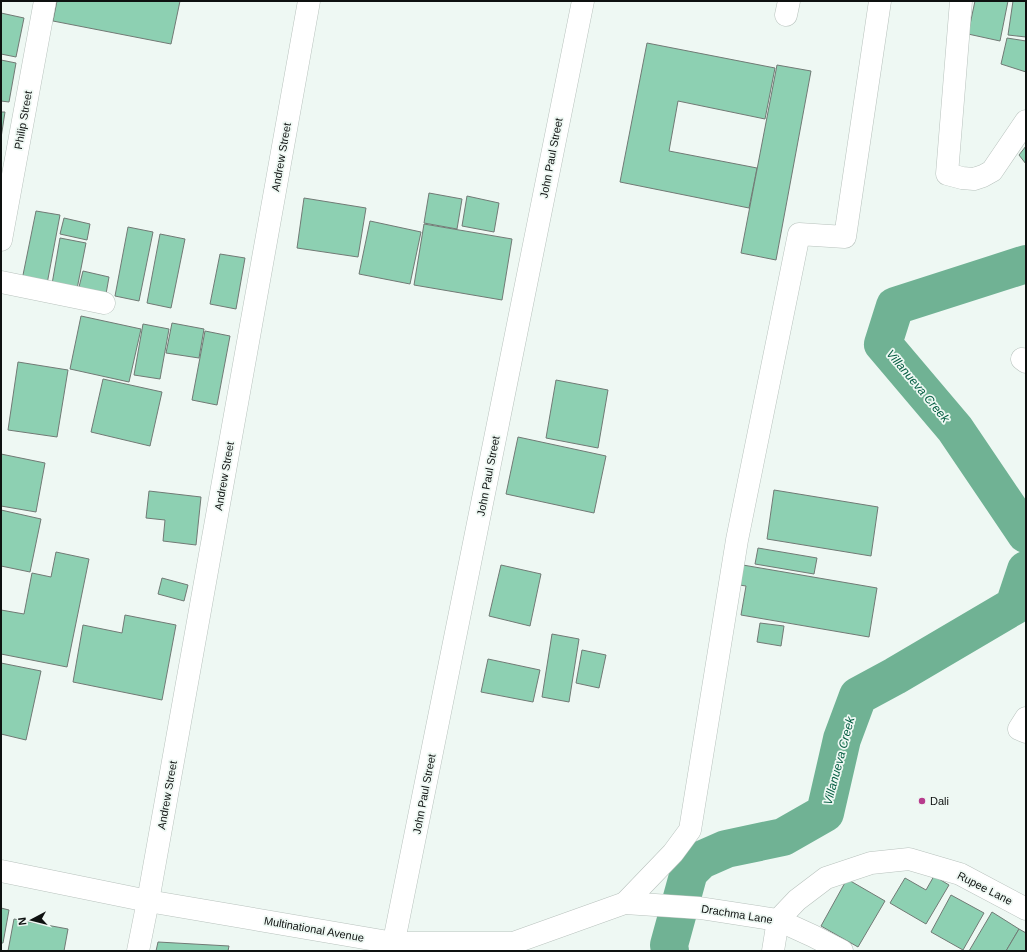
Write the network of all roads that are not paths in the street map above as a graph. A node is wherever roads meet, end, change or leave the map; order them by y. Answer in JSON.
{"nodes":[{"id":1,"x":45,"y":1,"type":"edge"},
{"id":2,"x":309,"y":1,"type":"edge"},
{"id":3,"x":583,"y":1,"type":"edge"},
{"id":4,"x":880,"y":1,"type":"edge"},
{"id":5,"x":961,"y":1,"type":"edge"},
{"id":6,"x":1026,"y":121,"type":"edge"},
{"id":7,"x":1,"y":240,"type":"edge"},
{"id":8,"x":1,"y":282,"type":"edge"},
{"id":9,"x":104,"y":303,"type":"dead end"},
{"id":10,"x":1026,"y":718,"type":"edge"},
{"id":11,"x":1026,"y":732,"type":"edge"},
{"id":12,"x":1,"y":871,"type":"edge"},
{"id":13,"x":148,"y":901,"type":"junction"},
{"id":14,"x":625,"y":903,"type":"junction"},
{"id":15,"x":1026,"y":909,"type":"edge"},
{"id":16,"x":778,"y":920,"type":"junction"},
{"id":17,"x":393,"y":947,"type":"edge"},
{"id":18,"x":138,"y":951,"type":"edge"},
{"id":19,"x":773,"y":951,"type":"edge"},
{"id":20,"x":842,"y":951,"type":"edge"}],
"edges":[{"from":1,"to":7,"type":"street","name":"Philip Street"},
{"from":2,"to":13,"type":"street","name":"Andrew Street"},
{"from":3,"to":17,"type":"street","name":"John Paul Street"},
{"from":4,"to":14,"type":"street"},
{"from":5,"to":6,"type":"street"},
{"from":8,"to":9,"type":"street"},
{"from":10,"to":11,"type":"street"},
{"from":12,"to":13,"type":"street","name":"Multinational Avenue"},
{"from":13,"to":17,"type":"street","name":"Multinational Avenue"},
{"from":13,"to":18,"type":"street","name":"Andrew Street"},
{"from":14,"to":16,"type":"street","name":"Drachma Lane"},
{"from":14,"to":17,"type":"street","name":"Multinational Avenue"},
{"from":15,"to":16,"type":"street","name":"Rupee Lane"},
{"from":16,"to":19,"type":"street"},
{"from":16,"to":20,"type":"street","name":"Drachma Lane"}]}
